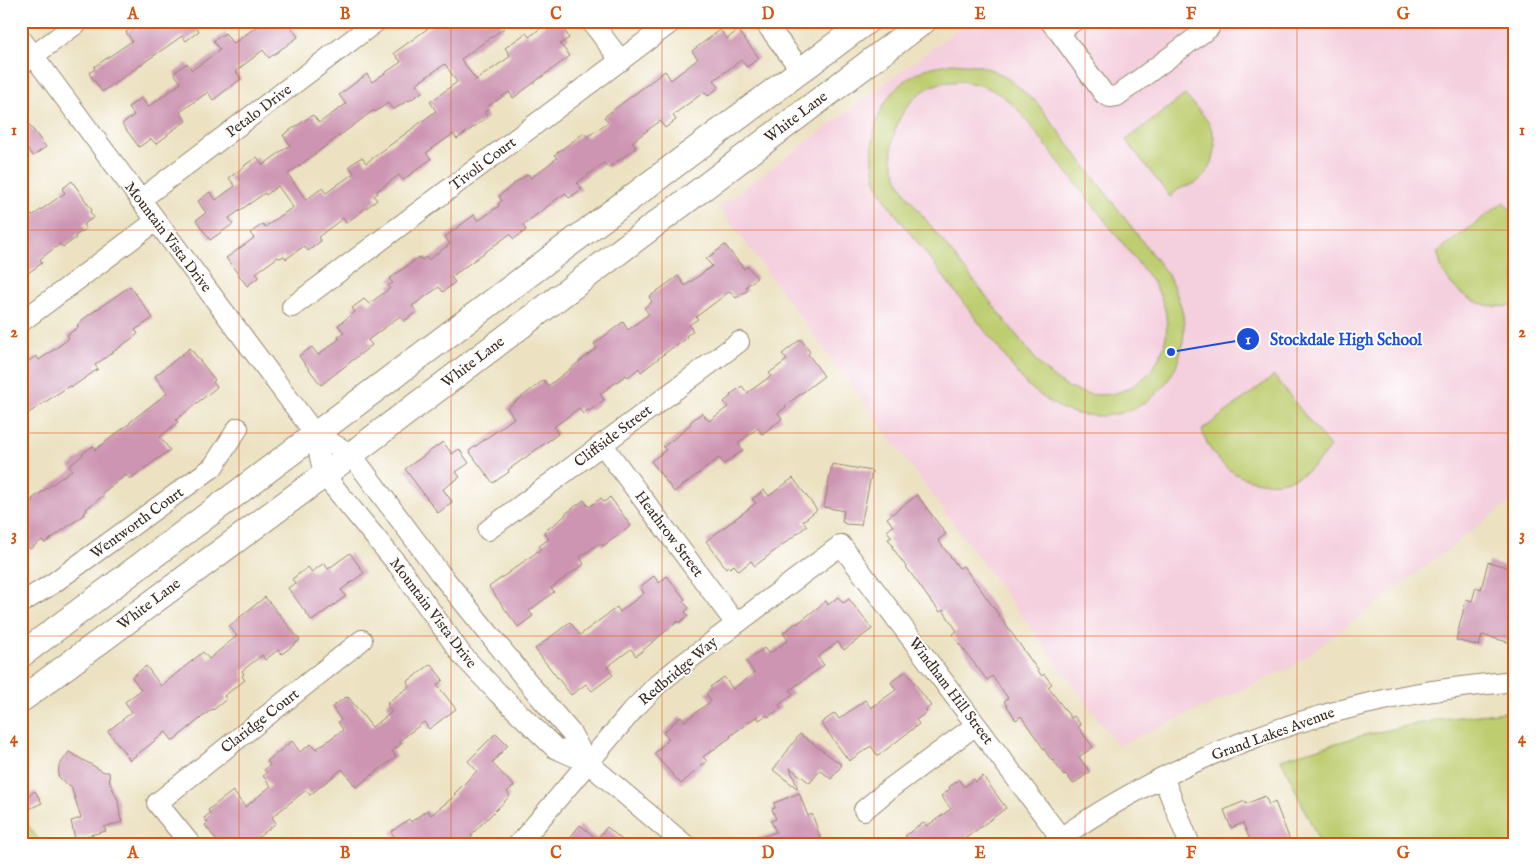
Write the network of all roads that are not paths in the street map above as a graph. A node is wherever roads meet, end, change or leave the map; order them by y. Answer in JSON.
{"nodes":[{"id":1,"x":80,"y":21,"type":"edge"},
{"id":2,"x":377,"y":21,"type":"edge"},
{"id":3,"x":591,"y":21,"type":"edge"},
{"id":4,"x":673,"y":21,"type":"edge"},
{"id":5,"x":764,"y":21,"type":"edge"},
{"id":6,"x":867,"y":21,"type":"edge"},
{"id":7,"x":924,"y":21,"type":"edge"},
{"id":8,"x":1210,"y":23,"type":"edge"},
{"id":9,"x":1061,"y":25,"type":"edge"},
{"id":10,"x":21,"y":39,"type":"edge"},
{"id":11,"x":28,"y":61,"type":"edge"},
{"id":12,"x":621,"y":61,"type":"junction"},
{"id":13,"x":801,"y":70,"type":"junction"},
{"id":14,"x":751,"y":151,"type":"junction"},
{"id":15,"x":140,"y":200,"type":"junction"},
{"id":16,"x":156,"y":221,"type":"junction"},
{"id":17,"x":292,"y":307,"type":"dead end"},
{"id":18,"x":21,"y":322,"type":"edge"},
{"id":19,"x":739,"y":342,"type":"dead end"},
{"id":20,"x":238,"y":428,"type":"dead end"},
{"id":21,"x":315,"y":434,"type":"junction"},
{"id":22,"x":602,"y":444,"type":"junction"},
{"id":23,"x":351,"y":454,"type":"junction"},
{"id":24,"x":324,"y":475,"type":"junction"},
{"id":25,"x":488,"y":530,"type":"dead end"},
{"id":26,"x":842,"y":545,"type":"joint"},
{"id":27,"x":21,"y":603,"type":"edge"},
{"id":28,"x":736,"y":624,"type":"junction"},
{"id":29,"x":362,"y":640,"type":"dead end"},
{"id":30,"x":21,"y":655,"type":"edge"},
{"id":31,"x":1515,"y":681,"type":"edge"},
{"id":32,"x":21,"y":700,"type":"edge"},
{"id":33,"x":976,"y":725,"type":"junction"},
{"id":34,"x":587,"y":762,"type":"junction"},
{"id":35,"x":1163,"y":777,"type":"junction"},
{"id":36,"x":864,"y":810,"type":"dead end"},
{"id":37,"x":1056,"y":841,"type":"edge"},
{"id":38,"x":191,"y":845,"type":"edge"},
{"id":39,"x":518,"y":845,"type":"edge"},
{"id":40,"x":685,"y":845,"type":"edge"},
{"id":41,"x":1190,"y":845,"type":"edge"}],
"edges":[{"from":1,"to":11,"type":"street"},
{"from":2,"to":15,"type":"street","name":"Petalo Drive"},
{"from":3,"to":12,"type":"street"},
{"from":4,"to":12,"type":"street","name":"Tivoli Court"},
{"from":5,"to":13,"type":"street"},
{"from":6,"to":13,"type":"main road"},
{"from":7,"to":14,"type":"main road","name":"White Lane"},
{"from":8,"to":9,"type":"street"},
{"from":10,"to":11,"type":"street","name":"Mountain Vista Drive"},
{"from":11,"to":15,"type":"street","name":"Mountain Vista Drive"},
{"from":12,"to":17,"type":"street","name":"Tivoli Court"},
{"from":13,"to":14,"type":"main road"},
{"from":13,"to":21,"type":"main road"},
{"from":14,"to":23,"type":"main road","name":"White Lane"},
{"from":15,"to":16,"type":"street","name":"Mountain Vista Drive"},
{"from":16,"to":18,"type":"street"},
{"from":16,"to":21,"type":"street","name":"Mountain Vista Drive"},
{"from":19,"to":22,"type":"street","name":"Cliffside Street"},
{"from":20,"to":27,"type":"street","name":"Wentworth Court"},
{"from":21,"to":23,"type":"street","name":"Mountain Vista Drive"},
{"from":21,"to":24,"type":"street","name":"Mountain Vista Drive"},
{"from":21,"to":30,"type":"main road"},
{"from":22,"to":25,"type":"street","name":"Cliffside Street"},
{"from":22,"to":28,"type":"street","name":"Heathrow Street"},
{"from":23,"to":24,"type":"main road","name":"White Lane"},
{"from":23,"to":34,"type":"street","name":"Mountain Vista Drive"},
{"from":24,"to":32,"type":"main road","name":"White Lane"},
{"from":24,"to":34,"type":"street","name":"Mountain Vista Drive"},
{"from":26,"to":28,"type":"street","name":"Redbridge Way"},
{"from":26,"to":33,"type":"street","name":"Windham Hill Street"},
{"from":28,"to":34,"type":"street","name":"Redbridge Way"},
{"from":29,"to":38,"type":"street","name":"Claridge Court"},
{"from":31,"to":35,"type":"street","name":"Grand Lakes Avenue"},
{"from":33,"to":36,"type":"street"},
{"from":33,"to":37,"type":"street","name":"Windham Hill Street"},
{"from":34,"to":39,"type":"street","name":"Redbridge Way"},
{"from":34,"to":40,"type":"street","name":"Mountain Vista Drive"},
{"from":35,"to":37,"type":"street","name":"Grand Lakes Avenue"},
{"from":35,"to":41,"type":"street"}]}
